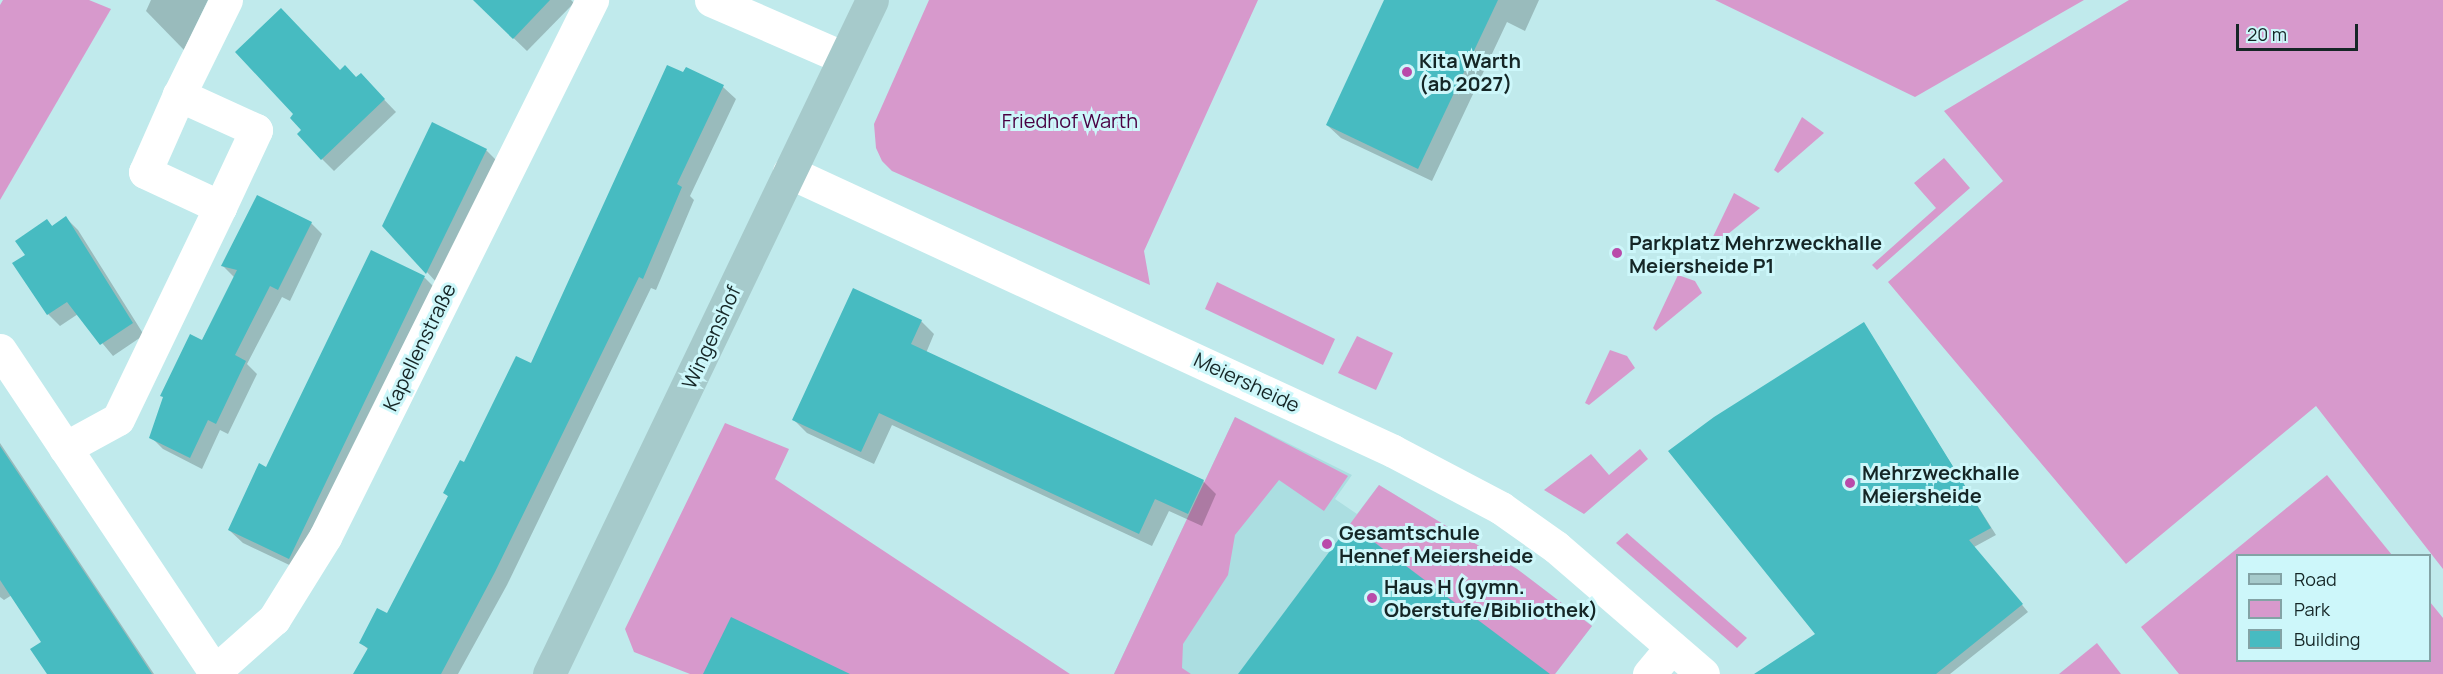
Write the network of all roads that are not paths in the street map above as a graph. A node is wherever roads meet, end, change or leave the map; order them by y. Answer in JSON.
{"nodes":[{"id":1,"x":226,"y":0,"type":"edge"},
{"id":2,"x":592,"y":0,"type":"edge"},
{"id":3,"x":711,"y":0,"type":"edge"},
{"id":4,"x":872,"y":0,"type":"edge"},
{"id":5,"x":842,"y":57,"type":"junction"},
{"id":6,"x":179,"y":95,"type":"junction"},
{"id":7,"x":789,"y":172,"type":"junction"},
{"id":8,"x":220,"y":207,"type":"junction"},
{"id":9,"x":0,"y":350,"type":"edge"},
{"id":10,"x":66,"y":448,"type":"junction"},
{"id":11,"x":1672,"y":647,"type":"junction"},
{"id":12,"x":215,"y":673,"type":"edge"},
{"id":13,"x":549,"y":674,"type":"edge"},
{"id":14,"x":1649,"y":674,"type":"edge"},
{"id":15,"x":1703,"y":674,"type":"edge"}],
"edges":[{"from":1,"to":6,"type":"street"},
{"from":2,"to":12,"type":"street","name":"Kapellenstraße"},
{"from":3,"to":5,"type":"street"},
{"from":4,"to":5,"type":"main road","name":"Wingenshof"},
{"from":5,"to":7,"type":"main road","name":"Wingenshof"},
{"from":6,"to":8,"type":"street"},
{"from":6,"to":8,"type":"street"},
{"from":7,"to":11,"type":"street","name":"Meiersheide"},
{"from":7,"to":13,"type":"main road","name":"Wingenshof"},
{"from":8,"to":10,"type":"street"},
{"from":9,"to":10,"type":"street","name":"Kapellenstraße"},
{"from":10,"to":12,"type":"street","name":"Kapellenstraße"},
{"from":11,"to":14,"type":"street"},
{"from":11,"to":15,"type":"street","name":"Meiersheide"}]}
